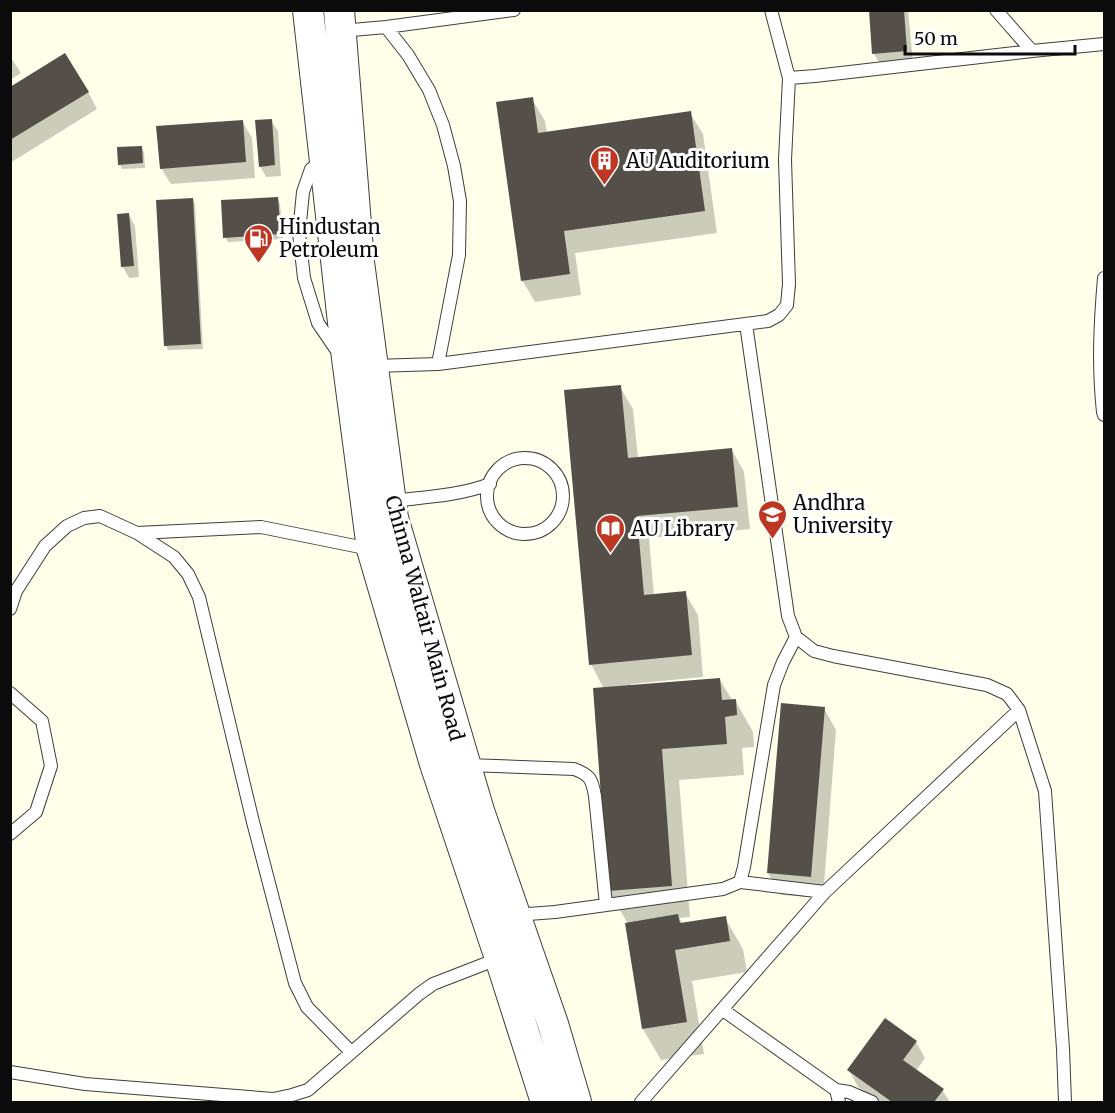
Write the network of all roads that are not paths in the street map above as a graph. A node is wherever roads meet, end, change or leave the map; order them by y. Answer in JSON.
{"nodes":[{"id":1,"x":308,"y":10,"type":"edge"},
{"id":2,"x":514,"y":10,"type":"edge"},
{"id":3,"x":771,"y":10,"type":"edge"},
{"id":4,"x":996,"y":10,"type":"edge"},
{"id":5,"x":489,"y":12,"type":"edge"},
{"id":6,"x":340,"y":21,"type":"edge"},
{"id":7,"x":386,"y":27,"type":"junction"},
{"id":8,"x":1104,"y":44,"type":"edge"},
{"id":9,"x":1032,"y":51,"type":"junction"},
{"id":10,"x":789,"y":78,"type":"junction"},
{"id":11,"x":1104,"y":278,"type":"edge"},
{"id":12,"x":746,"y":324,"type":"junction"},
{"id":13,"x":360,"y":362,"type":"junction"},
{"id":14,"x":438,"y":364,"type":"junction"},
{"id":15,"x":1102,"y":367,"type":"edge"},
{"id":16,"x":1104,"y":415,"type":"edge"},
{"id":17,"x":490,"y":484,"type":"junction"},
{"id":18,"x":390,"y":501,"type":"junction"},
{"id":19,"x":137,"y":533,"type":"junction"},
{"id":20,"x":372,"y":549,"type":"junction"},
{"id":21,"x":10,"y":609,"type":"edge"},
{"id":22,"x":796,"y":637,"type":"junction"},
{"id":23,"x":10,"y":693,"type":"edge"},
{"id":24,"x":1019,"y":710,"type":"junction"},
{"id":25,"x":466,"y":765,"type":"junction"},
{"id":26,"x":10,"y":834,"type":"edge"},
{"id":27,"x":740,"y":882,"type":"junction"},
{"id":28,"x":825,"y":892,"type":"junction"},
{"id":29,"x":606,"y":905,"type":"junction"},
{"id":30,"x":514,"y":915,"type":"junction"},
{"id":31,"x":500,"y":958,"type":"junction"},
{"id":32,"x":723,"y":1010,"type":"junction"},
{"id":33,"x":351,"y":1052,"type":"junction"},
{"id":34,"x":10,"y":1072,"type":"edge"},
{"id":35,"x":836,"y":1090,"type":"junction"},
{"id":36,"x":546,"y":1102,"type":"edge"},
{"id":37,"x":576,"y":1102,"type":"edge"},
{"id":38,"x":641,"y":1102,"type":"edge"},
{"id":39,"x":839,"y":1102,"type":"edge"},
{"id":40,"x":872,"y":1102,"type":"edge"},
{"id":41,"x":1065,"y":1102,"type":"edge"}],
"edges":[{"from":1,"to":13,"type":"street","name":"Chinna Waltair Main Road"},
{"from":2,"to":5,"type":"lane"},
{"from":3,"to":10,"type":"lane"},
{"from":4,"to":9,"type":"lane"},
{"from":5,"to":7,"type":"lane"},
{"from":6,"to":7,"type":"lane"},
{"from":6,"to":13,"type":"street","name":"Chinna Waltair Main Road"},
{"from":7,"to":14,"type":"lane"},
{"from":8,"to":9,"type":"lane"},
{"from":9,"to":10,"type":"lane"},
{"from":10,"to":12,"type":"lane"},
{"from":11,"to":15,"type":"lane"},
{"from":12,"to":14,"type":"lane"},
{"from":12,"to":22,"type":"lane"},
{"from":13,"to":14,"type":"lane"},
{"from":13,"to":18,"type":"street","name":"Chinna Waltair Main Road"},
{"from":13,"to":20,"type":"street","name":"Chinna Waltair Main Road"},
{"from":15,"to":16,"type":"lane"},
{"from":17,"to":17,"type":"lane"},
{"from":17,"to":18,"type":"lane"},
{"from":18,"to":25,"type":"street","name":"Chinna Waltair Main Road"},
{"from":19,"to":20,"type":"lane"},
{"from":19,"to":21,"type":"lane"},
{"from":19,"to":33,"type":"lane"},
{"from":20,"to":31,"type":"street","name":"Chinna Waltair Main Road"},
{"from":22,"to":24,"type":"lane"},
{"from":22,"to":27,"type":"lane"},
{"from":23,"to":26,"type":"lane"},
{"from":24,"to":28,"type":"lane"},
{"from":24,"to":41,"type":"lane"},
{"from":25,"to":29,"type":"lane"},
{"from":25,"to":30,"type":"street","name":"Chinna Waltair Main Road"},
{"from":27,"to":28,"type":"lane"},
{"from":27,"to":29,"type":"lane"},
{"from":28,"to":32,"type":"lane"},
{"from":29,"to":30,"type":"lane"},
{"from":30,"to":37,"type":"street","name":"Chinna Waltair Main Road"},
{"from":31,"to":33,"type":"lane"},
{"from":31,"to":36,"type":"street","name":"Chinna Waltair Main Road"},
{"from":32,"to":35,"type":"lane"},
{"from":32,"to":38,"type":"lane"},
{"from":33,"to":34,"type":"lane"},
{"from":35,"to":39,"type":"lane"},
{"from":35,"to":40,"type":"lane"}]}
